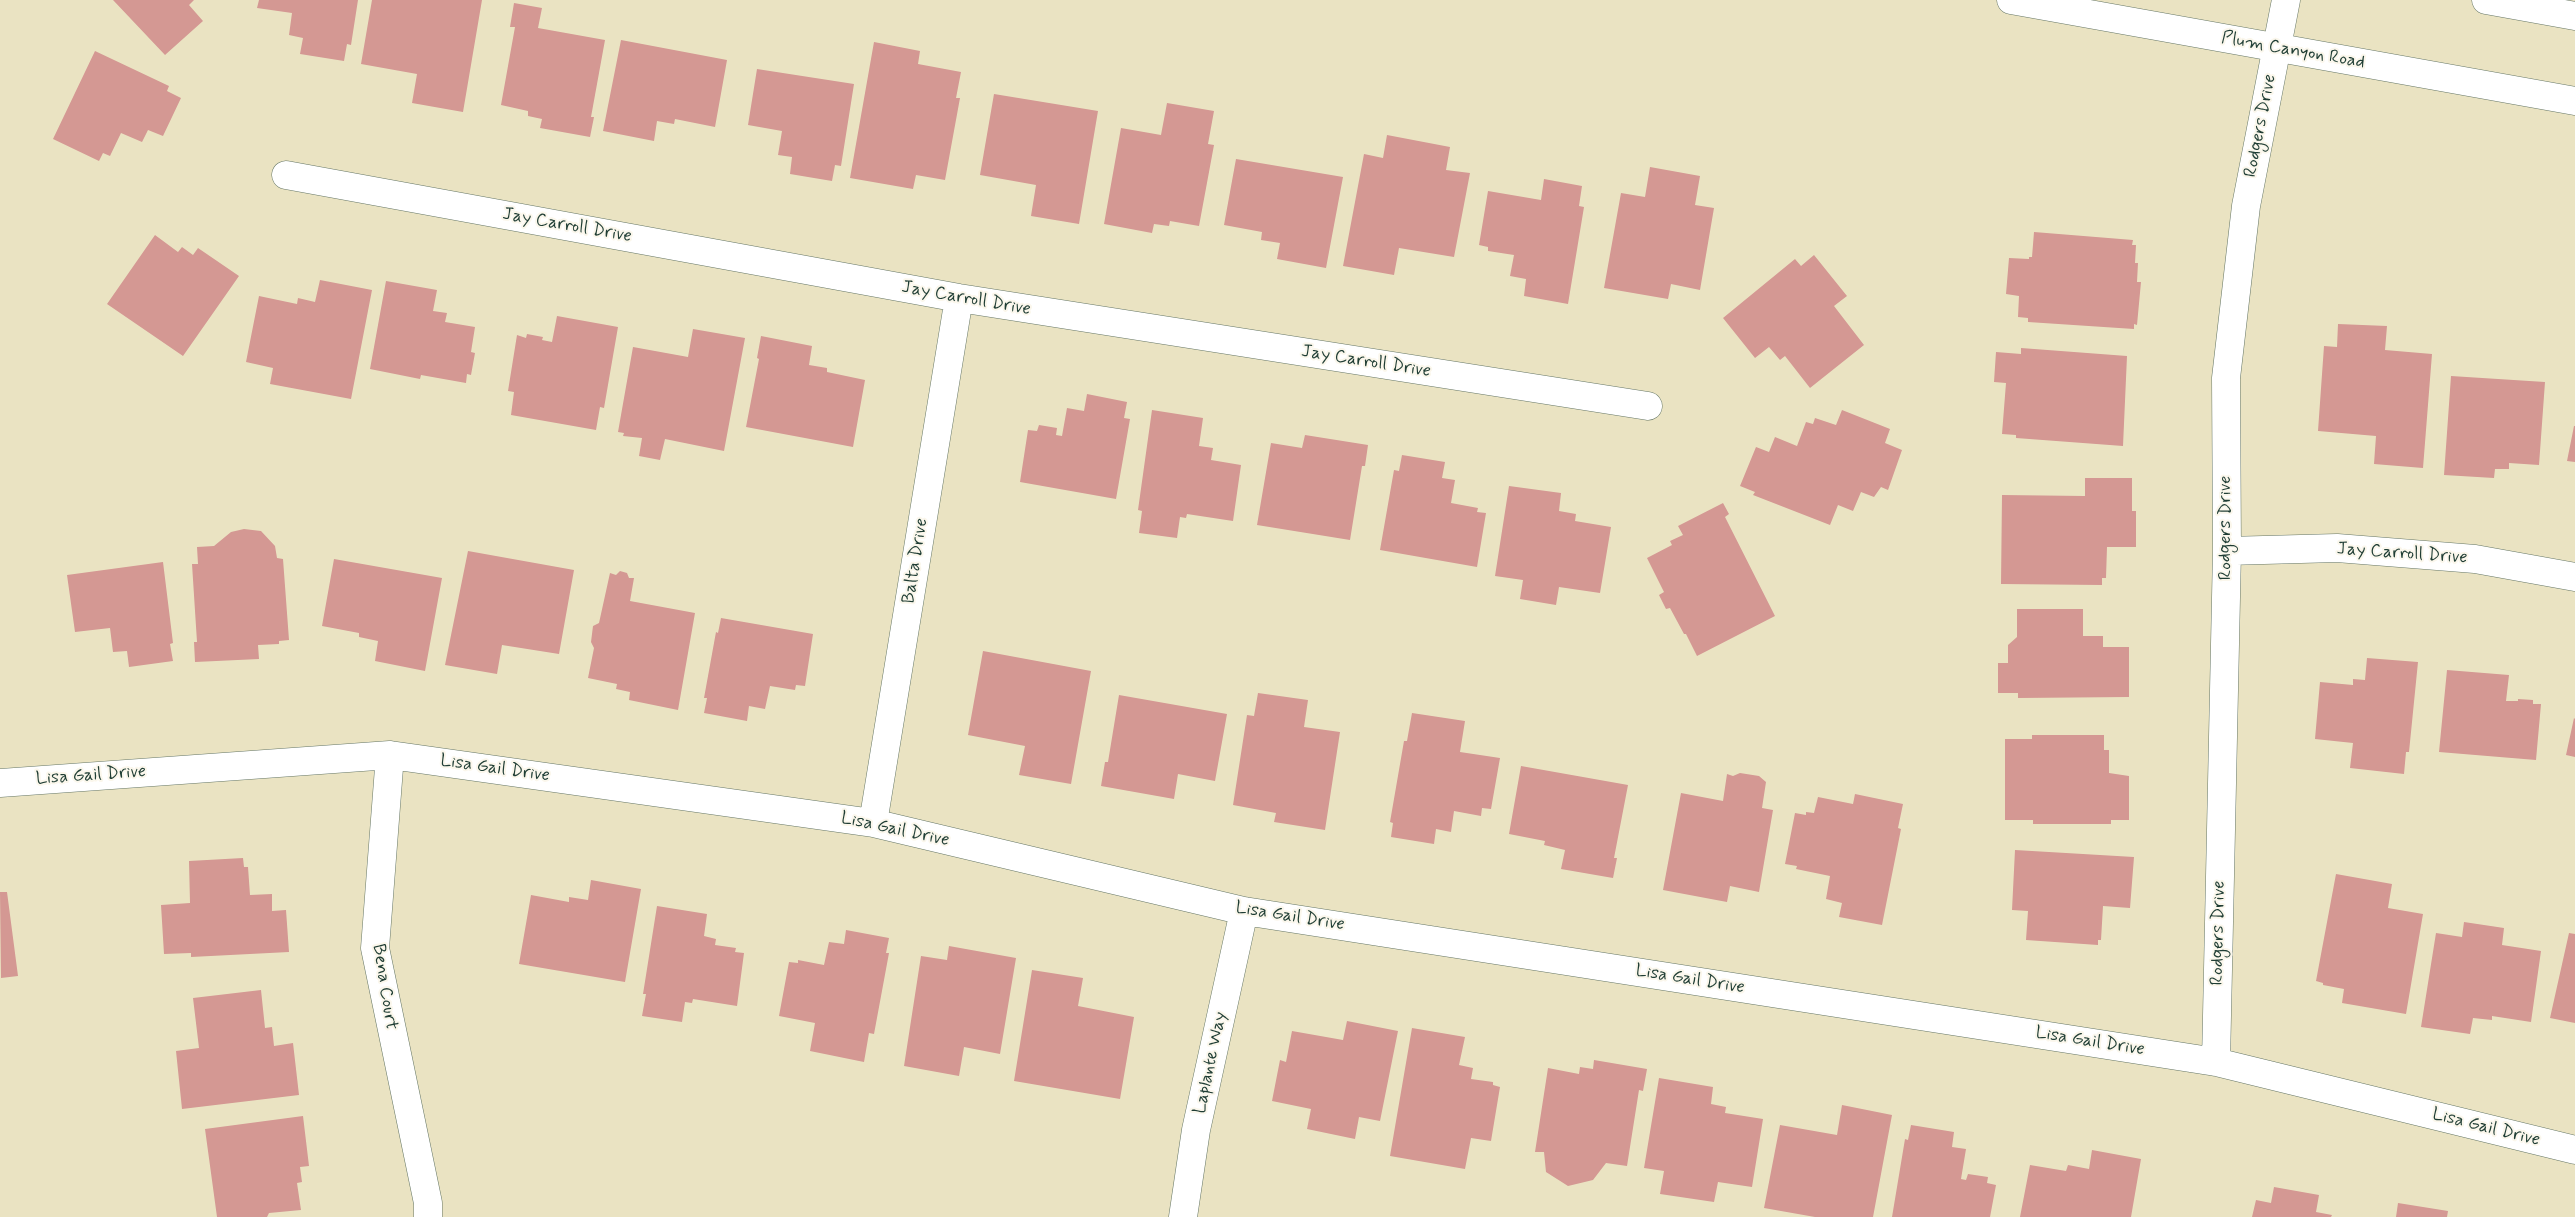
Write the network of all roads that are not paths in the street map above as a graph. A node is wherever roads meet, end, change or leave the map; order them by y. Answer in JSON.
{"nodes":[{"id":1,"x":2011,"y":0,"type":"edge"},
{"id":2,"x":2286,"y":0,"type":"edge"},
{"id":3,"x":2486,"y":0,"type":"edge"},
{"id":4,"x":2575,"y":16,"type":"edge"},
{"id":5,"x":2276,"y":48,"type":"junction"},
{"id":6,"x":2575,"y":101,"type":"edge"},
{"id":7,"x":286,"y":175,"type":"dead end"},
{"id":8,"x":959,"y":298,"type":"junction"},
{"id":9,"x":1648,"y":406,"type":"dead end"},
{"id":10,"x":2227,"y":551,"type":"junction"},
{"id":11,"x":2575,"y":577,"type":"edge"},
{"id":12,"x":390,"y":754,"type":"junction"},
{"id":13,"x":0,"y":783,"type":"edge"},
{"id":14,"x":873,"y":823,"type":"junction"},
{"id":15,"x":1244,"y":911,"type":"junction"},
{"id":16,"x":2216,"y":1062,"type":"junction"},
{"id":17,"x":2575,"y":1150,"type":"edge"},
{"id":18,"x":428,"y":1217,"type":"edge"},
{"id":19,"x":1183,"y":1217,"type":"edge"}],
"edges":[{"from":1,"to":5,"type":"street","name":"Plum Canyon Road"},
{"from":2,"to":5,"type":"street","name":"Rodgers Drive"},
{"from":3,"to":4,"type":"street"},
{"from":5,"to":6,"type":"street","name":"Plum Canyon Road"},
{"from":5,"to":10,"type":"street","name":"Rodgers Drive"},
{"from":7,"to":8,"type":"street","name":"Jay Carroll Drive"},
{"from":8,"to":9,"type":"street","name":"Jay Carroll Drive"},
{"from":8,"to":14,"type":"street","name":"Balta Drive"},
{"from":10,"to":11,"type":"street","name":"Jay Carroll Drive"},
{"from":10,"to":16,"type":"street","name":"Rodgers Drive"},
{"from":12,"to":13,"type":"street","name":"Lisa Gail Drive"},
{"from":12,"to":14,"type":"street","name":"Lisa Gail Drive"},
{"from":12,"to":18,"type":"street","name":"Bena Court"},
{"from":14,"to":15,"type":"street","name":"Lisa Gail Drive"},
{"from":15,"to":16,"type":"street","name":"Lisa Gail Drive"},
{"from":15,"to":19,"type":"street","name":"Laplante Way"},
{"from":16,"to":17,"type":"street","name":"Lisa Gail Drive"}]}
